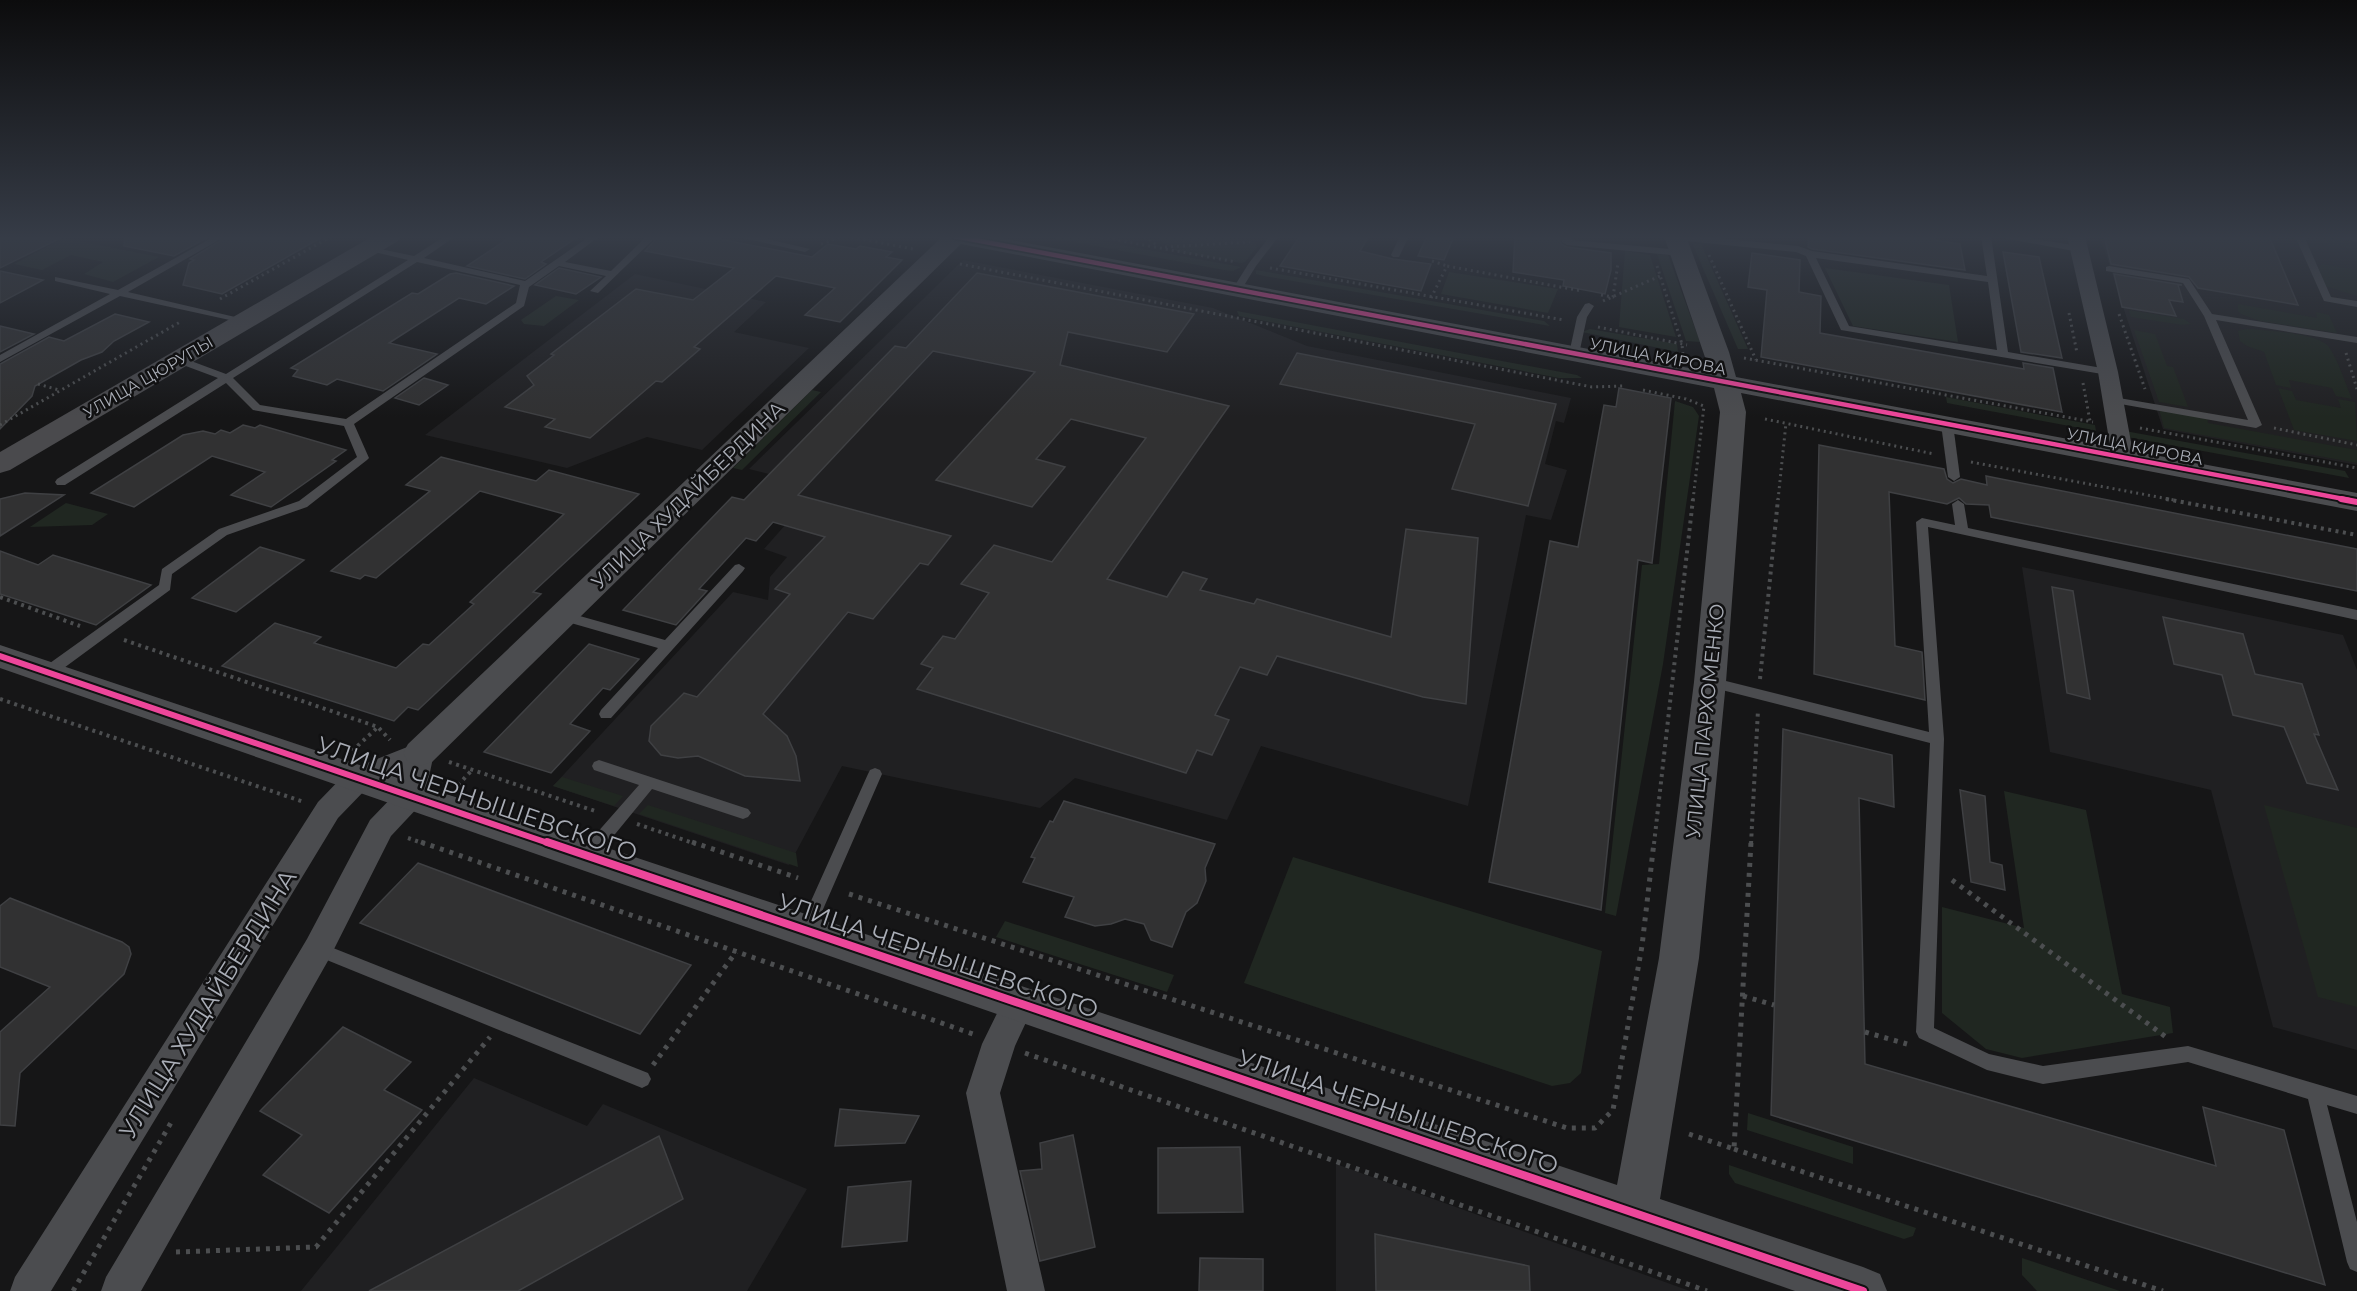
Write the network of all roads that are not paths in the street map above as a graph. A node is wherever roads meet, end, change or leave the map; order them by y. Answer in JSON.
{"nodes":[{"id":1,"x":113,"y":296,"type":"edge"},
{"id":2,"x":133,"y":296,"type":"edge"},
{"id":3,"x":287,"y":296,"type":"edge"},
{"id":4,"x":358,"y":296,"type":"edge"},
{"id":5,"x":522,"y":296,"type":"edge"},
{"id":6,"x":893,"y":296,"type":"edge"},
{"id":7,"x":1270,"y":296,"type":"edge"},
{"id":8,"x":1701,"y":296,"type":"edge"},
{"id":9,"x":1830,"y":296,"type":"edge"},
{"id":10,"x":1994,"y":296,"type":"edge"},
{"id":11,"x":2090,"y":296,"type":"edge"},
{"id":12,"x":2196,"y":296,"type":"edge"},
{"id":13,"x":2326,"y":296,"type":"edge"},
{"id":14,"x":2357,"y":304,"type":"edge"},
{"id":15,"x":1589,"y":306,"type":"road end"},
{"id":16,"x":2209,"y":316,"type":"junction"},
{"id":17,"x":243,"y":322,"type":"junction"},
{"id":18,"x":2357,"y":340,"type":"edge"},
{"id":19,"x":2003,"y":353,"type":"junction"},
{"id":20,"x":1574,"y":354,"type":"junction"},
{"id":21,"x":0,"y":359,"type":"edge"},
{"id":22,"x":179,"y":360,"type":"junction"},
{"id":23,"x":1734,"y":370,"type":"junction"},
{"id":24,"x":2108,"y":372,"type":"junction"},
{"id":25,"x":227,"y":378,"type":"junction"},
{"id":26,"x":2113,"y":400,"type":"junction"},
{"id":27,"x":348,"y":423,"type":"junction"},
{"id":28,"x":1947,"y":424,"type":"junction"},
{"id":29,"x":2123,"y":458,"type":"junction"},
{"id":30,"x":0,"y":464,"type":"edge"},
{"id":31,"x":1954,"y":477,"type":"dead end"},
{"id":32,"x":61,"y":482,"type":"dead end"},
{"id":33,"x":2357,"y":502,"type":"edge"},
{"id":34,"x":1958,"y":504,"type":"dead end"},
{"id":35,"x":1962,"y":531,"type":"junction"},
{"id":36,"x":738,"y":568,"type":"dead end"},
{"id":37,"x":2357,"y":615,"type":"edge"},
{"id":38,"x":562,"y":616,"type":"junction"},
{"id":39,"x":668,"y":646,"type":"junction"},
{"id":40,"x":0,"y":656,"type":"edge"},
{"id":41,"x":48,"y":672,"type":"junction"},
{"id":42,"x":1710,"y":682,"type":"junction"},
{"id":43,"x":606,"y":714,"type":"dead end"},
{"id":44,"x":1937,"y":739,"type":"junction"},
{"id":45,"x":408,"y":749,"type":"junction"},
{"id":46,"x":599,"y":766,"type":"dead end"},
{"id":47,"x":875,"y":774,"type":"dead end"},
{"id":48,"x":359,"y":778,"type":"junction"},
{"id":49,"x":649,"y":783,"type":"junction"},
{"id":50,"x":411,"y":796,"type":"junction"},
{"id":51,"x":743,"y":813,"type":"dead end"},
{"id":52,"x":587,"y":856,"type":"junction"},
{"id":53,"x":806,"y":930,"type":"junction"},
{"id":54,"x":318,"y":949,"type":"junction"},
{"id":55,"x":1019,"y":1003,"type":"junction"},
{"id":56,"x":642,"y":1079,"type":"road end"},
{"id":57,"x":2315,"y":1092,"type":"junction"},
{"id":58,"x":2357,"y":1105,"type":"edge"},
{"id":59,"x":1635,"y":1212,"type":"junction"},
{"id":60,"x":2357,"y":1262,"type":"edge"},
{"id":61,"x":29,"y":1291,"type":"edge"},
{"id":62,"x":120,"y":1291,"type":"edge"},
{"id":63,"x":1026,"y":1291,"type":"edge"},
{"id":64,"x":1863,"y":1291,"type":"edge"}],
"edges":[{"from":1,"to":21,"type":"lane"},
{"from":2,"to":17,"type":"lane"},
{"from":3,"to":17,"type":"main road","name":"УЛИЦА ЦЮРУПЫ"},
{"from":4,"to":25,"type":"lane"},
{"from":5,"to":27,"type":"lane"},
{"from":6,"to":38,"type":"street","name":"УЛИЦА ХУДАЙБЕРДИНА"},
{"from":7,"to":20,"type":"street","name":"УЛИЦА КИРОВА"},
{"from":8,"to":23,"type":"street","name":"УЛИЦА ПАРХОМЕНКО"},
{"from":9,"to":19,"type":"lane"},
{"from":10,"to":19,"type":"lane"},
{"from":11,"to":24,"type":"street"},
{"from":12,"to":16,"type":"lane"},
{"from":13,"to":14,"type":"lane"},
{"from":15,"to":20,"type":"lane"},
{"from":16,"to":18,"type":"lane"},
{"from":16,"to":26,"type":"lane"},
{"from":17,"to":22,"type":"main road","name":"УЛИЦА ЦЮРУПЫ"},
{"from":19,"to":24,"type":"lane"},
{"from":20,"to":23,"type":"street","name":"УЛИЦА КИРОВА"},
{"from":22,"to":25,"type":"lane"},
{"from":22,"to":30,"type":"main road","name":"УЛИЦА ЦЮРУПЫ"},
{"from":23,"to":28,"type":"street","name":"УЛИЦА КИРОВА"},
{"from":23,"to":42,"type":"street","name":"УЛИЦА ПАРХОМЕНКО"},
{"from":24,"to":26,"type":"street"},
{"from":25,"to":27,"type":"lane"},
{"from":25,"to":32,"type":"lane"},
{"from":26,"to":29,"type":"street"},
{"from":27,"to":41,"type":"lane"},
{"from":28,"to":29,"type":"street","name":"УЛИЦА КИРОВА"},
{"from":28,"to":31,"type":"lane"},
{"from":29,"to":33,"type":"street","name":"УЛИЦА КИРОВА"},
{"from":34,"to":35,"type":"lane"},
{"from":35,"to":37,"type":"lane"},
{"from":35,"to":44,"type":"lane"},
{"from":36,"to":39,"type":"lane"},
{"from":38,"to":39,"type":"lane"},
{"from":38,"to":45,"type":"street","name":"УЛИЦА ХУДАЙБЕРДИНА"},
{"from":39,"to":43,"type":"lane"},
{"from":40,"to":41,"type":"street","name":"УЛИЦА ЧЕРНЫШЕВСКОГО"},
{"from":41,"to":48,"type":"street","name":"УЛИЦА ЧЕРНЫШЕВСКОГО"},
{"from":42,"to":44,"type":"lane"},
{"from":42,"to":59,"type":"street","name":"УЛИЦА ПАРХОМЕНКО"},
{"from":44,"to":57,"type":"lane"},
{"from":45,"to":48,"type":"street","name":"УЛИЦА ХУДАЙБЕРДИНА"},
{"from":45,"to":50,"type":"street"},
{"from":46,"to":49,"type":"lane"},
{"from":47,"to":53,"type":"lane"},
{"from":48,"to":50,"type":"street","name":"УЛИЦА ЧЕРНЫШЕВСКОГО"},
{"from":48,"to":61,"type":"street","name":"УЛИЦА ХУДАЙБЕРДИНА"},
{"from":49,"to":51,"type":"lane"},
{"from":49,"to":52,"type":"lane"},
{"from":50,"to":52,"type":"street","name":"УЛИЦА ЧЕРНЫШЕВСКОГО"},
{"from":50,"to":54,"type":"street"},
{"from":52,"to":53,"type":"street","name":"УЛИЦА ЧЕРНЫШЕВСКОГО"},
{"from":53,"to":55,"type":"street","name":"УЛИЦА ЧЕРНЫШЕВСКОГО"},
{"from":54,"to":56,"type":"lane"},
{"from":54,"to":62,"type":"street"},
{"from":55,"to":59,"type":"street","name":"УЛИЦА ЧЕРНЫШЕВСКОГО"},
{"from":55,"to":63,"type":"street"},
{"from":57,"to":58,"type":"lane"},
{"from":57,"to":60,"type":"lane"},
{"from":59,"to":64,"type":"street","name":"УЛИЦА ЧЕРНЫШЕВСКОГО"}]}
